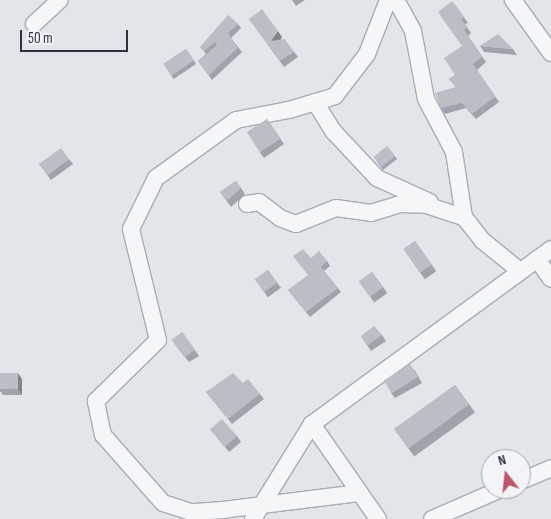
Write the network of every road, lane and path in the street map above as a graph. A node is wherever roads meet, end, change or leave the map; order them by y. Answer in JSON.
{"nodes":[{"id":1,"x":60,"y":0,"type":"edge"},
{"id":2,"x":388,"y":0,"type":"edge"},
{"id":3,"x":396,"y":0,"type":"edge"},
{"id":4,"x":513,"y":0,"type":"edge"},
{"id":5,"x":34,"y":24,"type":"dead end"},
{"id":6,"x":551,"y":53,"type":"edge"},
{"id":7,"x":315,"y":102,"type":"junction"},
{"id":8,"x":247,"y":204,"type":"dead end"},
{"id":9,"x":464,"y":217,"type":"junction"},
{"id":10,"x":551,"y":249,"type":"edge"},
{"id":11,"x":537,"y":259,"type":"junction"},
{"id":12,"x":520,"y":271,"type":"junction"},
{"id":13,"x":551,"y":279,"type":"edge"},
{"id":14,"x":312,"y":424,"type":"junction"},
{"id":15,"x":551,"y":468,"type":"edge"},
{"id":16,"x":531,"y":476,"type":"edge"},
{"id":17,"x":360,"y":493,"type":"junction"},
{"id":18,"x":481,"y":498,"type":"edge"},
{"id":19,"x":262,"y":505,"type":"junction"},
{"id":20,"x":252,"y":519,"type":"edge"},
{"id":21,"x":378,"y":519,"type":"edge"},
{"id":22,"x":432,"y":519,"type":"edge"}],
"edges":[{"from":1,"to":5,"type":"street"},
{"from":2,"to":7,"type":"street"},
{"from":3,"to":9,"type":"street"},
{"from":4,"to":6,"type":"street"},
{"from":7,"to":9,"type":"street"},
{"from":7,"to":19,"type":"street"},
{"from":8,"to":9,"type":"street"},
{"from":9,"to":12,"type":"street"},
{"from":10,"to":11,"type":"street"},
{"from":11,"to":12,"type":"street"},
{"from":11,"to":13,"type":"street"},
{"from":12,"to":14,"type":"street"},
{"from":14,"to":17,"type":"street"},
{"from":14,"to":19,"type":"street"},
{"from":15,"to":16,"type":"street"},
{"from":17,"to":19,"type":"street"},
{"from":17,"to":21,"type":"street"},
{"from":18,"to":22,"type":"street"},
{"from":19,"to":20,"type":"street"}]}
